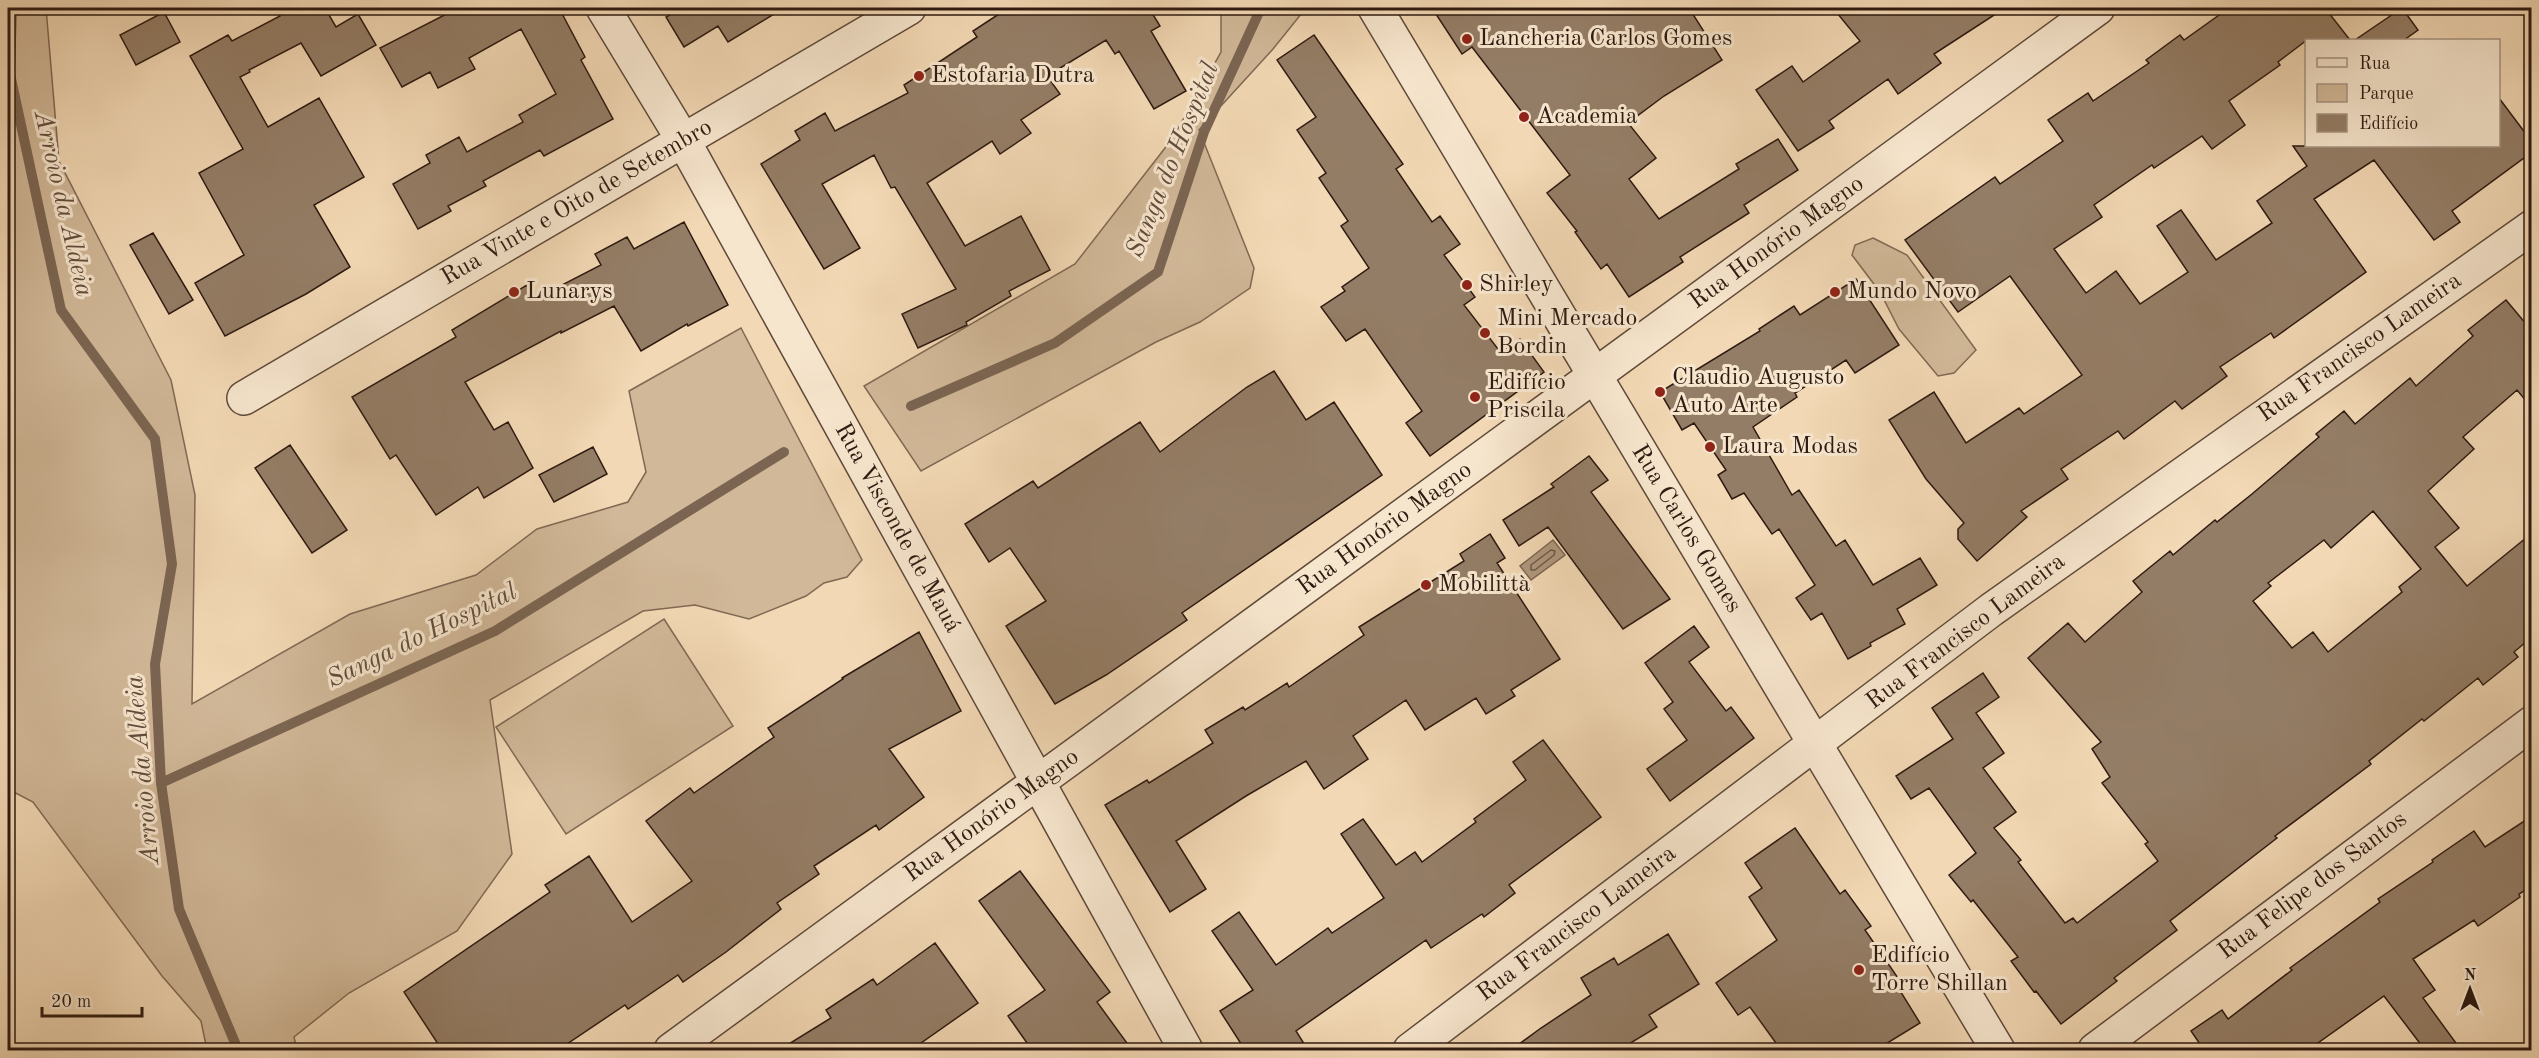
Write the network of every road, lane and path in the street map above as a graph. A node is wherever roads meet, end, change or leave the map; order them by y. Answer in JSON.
{"nodes":[{"id":1,"x":603,"y":8,"type":"edge"},
{"id":2,"x":909,"y":8,"type":"edge"},
{"id":3,"x":1375,"y":8,"type":"edge"},
{"id":4,"x":2096,"y":8,"type":"edge"},
{"id":5,"x":682,"y":140,"type":"junction"},
{"id":6,"x":2532,"y":227,"type":"edge"},
{"id":7,"x":1595,"y":376,"type":"junction"},
{"id":8,"x":244,"y":398,"type":"dead end"},
{"id":9,"x":2532,"y":723,"type":"edge"},
{"id":10,"x":1815,"y":744,"type":"junction"},
{"id":11,"x":1038,"y":783,"type":"junction"},
{"id":12,"x":671,"y":1050,"type":"edge"},
{"id":13,"x":1186,"y":1050,"type":"edge"},
{"id":14,"x":1410,"y":1050,"type":"edge"},
{"id":15,"x":1998,"y":1050,"type":"edge"},
{"id":16,"x":2095,"y":1050,"type":"edge"}],
"edges":[{"from":1,"to":5,"type":"street","name":"Rua Visconde de Mauá"},
{"from":2,"to":5,"type":"street","name":"Rua Vinte e Oito de Setembro"},
{"from":3,"to":7,"type":"street","name":"Rua Carlos Gomes"},
{"from":4,"to":7,"type":"street","name":"Rua Honório Magno"},
{"from":5,"to":8,"type":"street","name":"Rua Vinte e Oito de Setembro"},
{"from":5,"to":11,"type":"street","name":"Rua Visconde de Mauá"},
{"from":6,"to":10,"type":"street","name":"Rua Francisco Lameira"},
{"from":7,"to":10,"type":"street","name":"Rua Carlos Gomes"},
{"from":7,"to":11,"type":"street","name":"Rua Honório Magno"},
{"from":9,"to":16,"type":"street","name":"Rua Felipe dos Santos"},
{"from":10,"to":14,"type":"street","name":"Rua Francisco Lameira"},
{"from":10,"to":15,"type":"street","name":"Rua Carlos Gomes"},
{"from":11,"to":12,"type":"street","name":"Rua Honório Magno"},
{"from":11,"to":13,"type":"street","name":"Rua Visconde de Mauá"}]}
